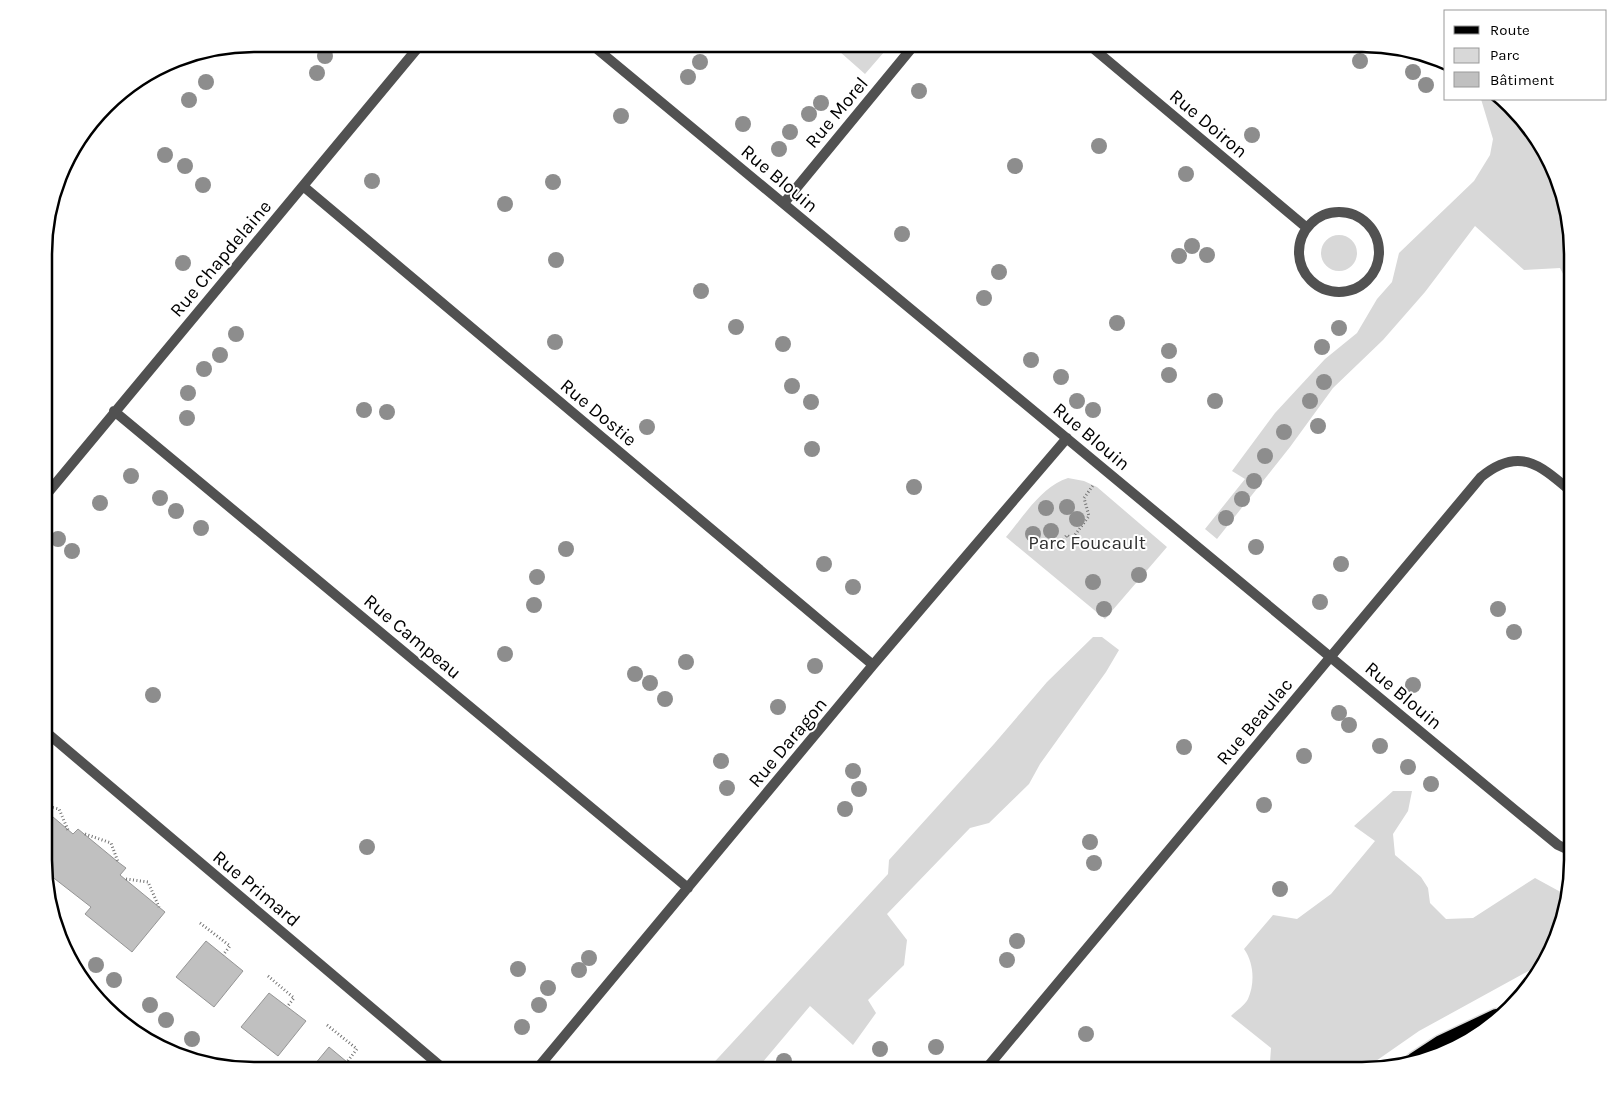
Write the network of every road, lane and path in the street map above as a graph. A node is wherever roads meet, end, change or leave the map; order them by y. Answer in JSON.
{"nodes":[{"id":1,"x":414,"y":52,"type":"edge"},
{"id":2,"x":601,"y":52,"type":"edge"},
{"id":3,"x":908,"y":52,"type":"edge"},
{"id":4,"x":1098,"y":52,"type":"edge"},
{"id":5,"x":303,"y":186,"type":"junction"},
{"id":6,"x":784,"y":203,"type":"junction"},
{"id":7,"x":1307,"y":228,"type":"junction"},
{"id":8,"x":114,"y":411,"type":"junction"},
{"id":9,"x":1067,"y":438,"type":"junction"},
{"id":10,"x":1106,"y":471,"type":"junction"},
{"id":11,"x":1564,"y":485,"type":"edge"},
{"id":12,"x":52,"y":487,"type":"edge"},
{"id":13,"x":1059,"y":545,"type":"dead end"},
{"id":14,"x":1331,"y":658,"type":"junction"},
{"id":15,"x":873,"y":665,"type":"junction"},
{"id":16,"x":52,"y":737,"type":"edge"},
{"id":17,"x":52,"y":807,"type":"edge"},
{"id":18,"x":68,"y":830,"type":"dead end"},
{"id":19,"x":85,"y":834,"type":"dead end"},
{"id":20,"x":1564,"y":848,"type":"edge"},
{"id":21,"x":118,"y":862,"type":"dead end"},
{"id":22,"x":126,"y":879,"type":"dead end"},
{"id":23,"x":688,"y":888,"type":"junction"},
{"id":24,"x":159,"y":907,"type":"dead end"},
{"id":25,"x":200,"y":923,"type":"dead end"},
{"id":26,"x":223,"y":955,"type":"dead end"},
{"id":27,"x":268,"y":976,"type":"dead end"},
{"id":28,"x":287,"y":1007,"type":"dead end"},
{"id":29,"x":1483,"y":1022,"type":"edge"},
{"id":30,"x":327,"y":1025,"type":"dead end"},
{"id":31,"x":1423,"y":1053,"type":"edge"},
{"id":32,"x":347,"y":1062,"type":"dead end"},
{"id":33,"x":436,"y":1062,"type":"edge"},
{"id":34,"x":543,"y":1062,"type":"edge"},
{"id":35,"x":992,"y":1062,"type":"edge"}],
"edges":[{"from":1,"to":5,"type":"street","name":"Rue Chapdelaine"},
{"from":2,"to":6,"type":"street","name":"Rue Blouin"},
{"from":3,"to":6,"type":"street","name":"Rue Morel"},
{"from":4,"to":7,"type":"street","name":"Rue Doiron"},
{"from":5,"to":8,"type":"street","name":"Rue Chapdelaine"},
{"from":5,"to":15,"type":"street","name":"Rue Dostie"},
{"from":6,"to":9,"type":"street","name":"Rue Blouin"},
{"from":7,"to":7,"type":"street"},
{"from":8,"to":12,"type":"street","name":"Rue Chapdelaine"},
{"from":8,"to":23,"type":"street","name":"Rue Campeau"},
{"from":9,"to":10,"type":"street","name":"Rue Blouin"},
{"from":9,"to":15,"type":"street","name":"Rue Daragon"},
{"from":10,"to":13,"type":"path"},
{"from":10,"to":14,"type":"street","name":"Rue Blouin"},
{"from":11,"to":14,"type":"street","name":"Rue Beaulac"},
{"from":14,"to":20,"type":"street","name":"Rue Blouin"},
{"from":14,"to":35,"type":"street","name":"Rue Beaulac"},
{"from":15,"to":23,"type":"street","name":"Rue Daragon"},
{"from":16,"to":33,"type":"street","name":"Rue Primard"},
{"from":17,"to":18,"type":"path"},
{"from":19,"to":21,"type":"path"},
{"from":22,"to":24,"type":"path"},
{"from":23,"to":34,"type":"street","name":"Rue Daragon"},
{"from":25,"to":26,"type":"path"},
{"from":27,"to":28,"type":"path"},
{"from":29,"to":31,"type":"main road"},
{"from":30,"to":32,"type":"path"}]}
